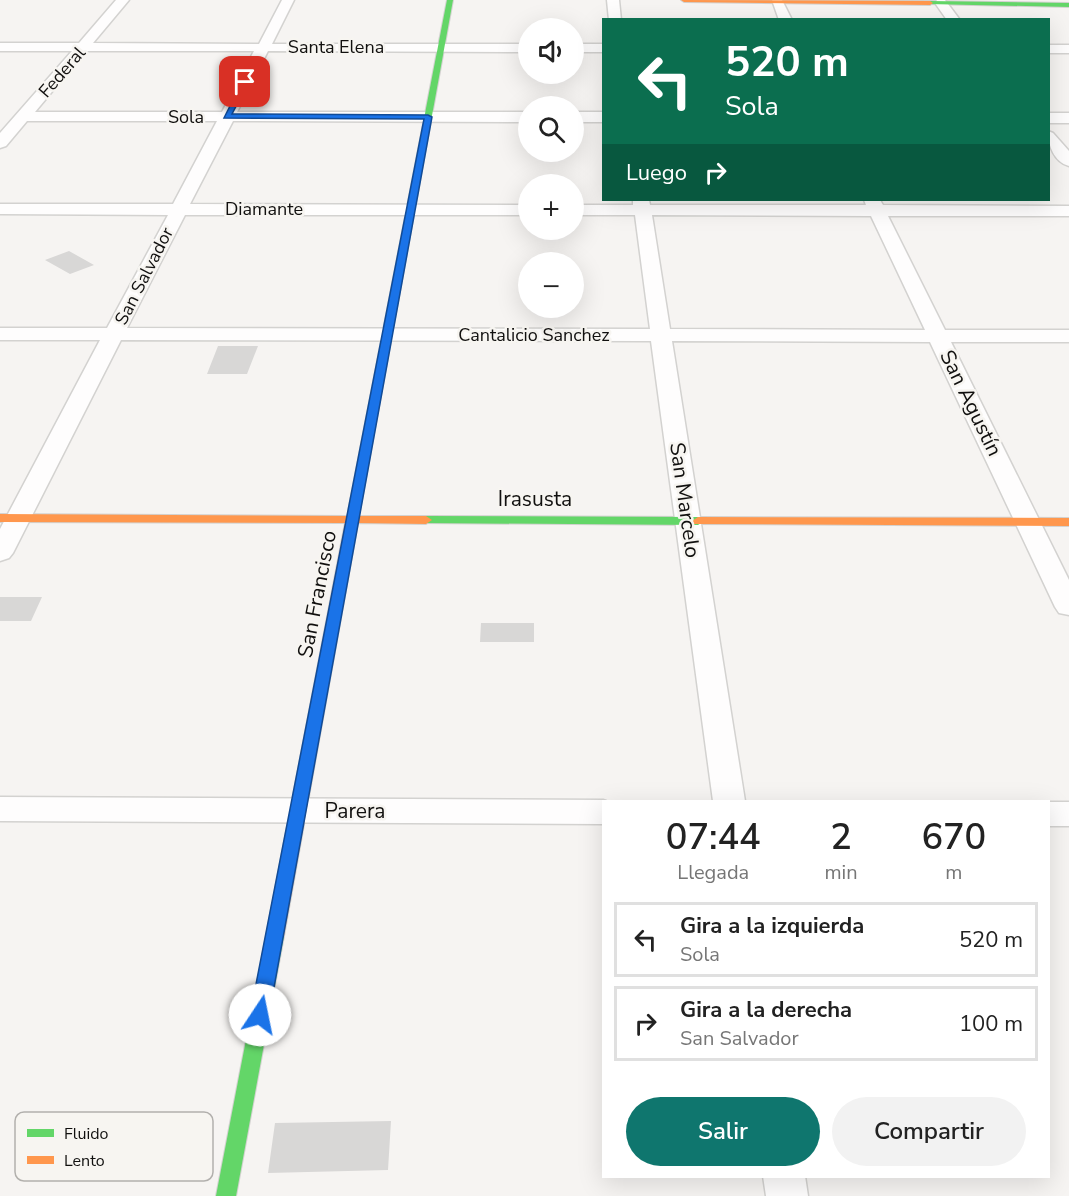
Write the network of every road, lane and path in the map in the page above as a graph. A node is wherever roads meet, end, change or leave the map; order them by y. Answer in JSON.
{"nodes":[{"id":1,"x":123,"y":0,"type":"edge"},
{"id":2,"x":288,"y":0,"type":"edge"},
{"id":3,"x":450,"y":0,"type":"edge"},
{"id":4,"x":612,"y":0,"type":"edge"},
{"id":5,"x":684,"y":0,"type":"edge"},
{"id":6,"x":722,"y":0,"type":"edge"},
{"id":7,"x":777,"y":1,"type":"edge"},
{"id":8,"x":941,"y":3,"type":"junction"},
{"id":9,"x":1069,"y":5,"type":"edge"},
{"id":10,"x":615,"y":18,"type":"edge"},
{"id":11,"x":785,"y":18,"type":"edge"},
{"id":12,"x":952,"y":18,"type":"edge"},
{"id":13,"x":0,"y":47,"type":"edge"},
{"id":14,"x":83,"y":47,"type":"junction"},
{"id":15,"x":263,"y":47,"type":"junction"},
{"id":16,"x":441,"y":48,"type":"junction"},
{"id":17,"x":518,"y":48,"type":"edge"},
{"id":18,"x":584,"y":48,"type":"edge"},
{"id":19,"x":602,"y":48,"type":"edge"},
{"id":20,"x":1050,"y":49,"type":"edge"},
{"id":21,"x":1069,"y":49,"type":"edge"},
{"id":22,"x":227,"y":117,"type":"junction"},
{"id":23,"x":428,"y":117,"type":"junction"},
{"id":24,"x":518,"y":117,"type":"edge"},
{"id":25,"x":584,"y":117,"type":"edge"},
{"id":26,"x":602,"y":117,"type":"edge"},
{"id":27,"x":22,"y":118,"type":"junction"},
{"id":28,"x":1050,"y":118,"type":"edge"},
{"id":29,"x":1069,"y":118,"type":"edge"},
{"id":30,"x":0,"y":120,"type":"edge"},
{"id":31,"x":1050,"y":138,"type":"edge"},
{"id":32,"x":0,"y":143,"type":"edge"},
{"id":33,"x":1069,"y":161,"type":"edge"},
{"id":34,"x":642,"y":205,"type":"edge"},
{"id":35,"x":875,"y":205,"type":"edge"},
{"id":36,"x":0,"y":209,"type":"edge"},
{"id":37,"x":179,"y":209,"type":"junction"},
{"id":38,"x":584,"y":209,"type":"edge"},
{"id":39,"x":411,"y":210,"type":"junction"},
{"id":40,"x":518,"y":210,"type":"edge"},
{"id":41,"x":1069,"y":211,"type":"edge"},
{"id":42,"x":0,"y":334,"type":"edge"},
{"id":43,"x":114,"y":334,"type":"junction"},
{"id":44,"x":387,"y":335,"type":"junction"},
{"id":45,"x":662,"y":335,"type":"junction"},
{"id":46,"x":938,"y":336,"type":"junction"},
{"id":47,"x":1069,"y":336,"type":"edge"},
{"id":48,"x":9,"y":518,"type":"edge"},
{"id":49,"x":353,"y":519,"type":"junction"},
{"id":50,"x":688,"y":521,"type":"junction"},
{"id":51,"x":1028,"y":522,"type":"junction"},
{"id":52,"x":1069,"y":522,"type":"edge"},
{"id":53,"x":0,"y":553,"type":"edge"},
{"id":54,"x":1069,"y":607,"type":"edge"},
{"id":55,"x":729,"y":800,"type":"edge"},
{"id":56,"x":0,"y":809,"type":"edge"},
{"id":57,"x":298,"y":810,"type":"junction"},
{"id":58,"x":602,"y":812,"type":"edge"},
{"id":59,"x":1050,"y":813,"type":"edge"},
{"id":60,"x":1069,"y":814,"type":"edge"},
{"id":61,"x":784,"y":1178,"type":"edge"},
{"id":62,"x":226,"y":1196,"type":"edge"},
{"id":63,"x":787,"y":1196,"type":"edge"}],
"edges":[{"from":1,"to":14,"type":"street","name":"Federal"},
{"from":2,"to":15,"type":"street","name":"San Salvador"},
{"from":3,"to":16,"type":"street","name":"San Francisco"},
{"from":4,"to":10,"type":"street"},
{"from":5,"to":6,"type":"street"},
{"from":6,"to":7,"type":"street"},
{"from":7,"to":8,"type":"street"},
{"from":7,"to":11,"type":"street"},
{"from":8,"to":9,"type":"street"},
{"from":8,"to":12,"type":"street"},
{"from":13,"to":14,"type":"street","name":"Santa Elena"},
{"from":14,"to":15,"type":"street","name":"Santa Elena"},
{"from":14,"to":27,"type":"street","name":"Federal"},
{"from":15,"to":16,"type":"street","name":"Santa Elena"},
{"from":15,"to":22,"type":"street","name":"San Salvador"},
{"from":16,"to":17,"type":"street","name":"Santa Elena"},
{"from":16,"to":23,"type":"street","name":"San Francisco"},
{"from":18,"to":19,"type":"street"},
{"from":20,"to":21,"type":"street"},
{"from":22,"to":23,"type":"street","name":"Sola"},
{"from":22,"to":27,"type":"street","name":"Sola"},
{"from":22,"to":37,"type":"street","name":"San Salvador"},
{"from":23,"to":24,"type":"street","name":"Sola"},
{"from":23,"to":39,"type":"street","name":"San Francisco"},
{"from":25,"to":26,"type":"street"},
{"from":27,"to":30,"type":"street","name":"Sola"},
{"from":27,"to":32,"type":"street","name":"Federal"},
{"from":28,"to":29,"type":"street"},
{"from":31,"to":33,"type":"street"},
{"from":34,"to":35,"type":"street"},
{"from":34,"to":38,"type":"street"},
{"from":34,"to":45,"type":"street","name":"San Marcelo"},
{"from":35,"to":41,"type":"street"},
{"from":35,"to":46,"type":"street","name":"San Agustín"},
{"from":36,"to":37,"type":"street","name":"Diamante"},
{"from":37,"to":39,"type":"street","name":"Diamante"},
{"from":37,"to":43,"type":"street","name":"San Salvador"},
{"from":39,"to":40,"type":"street","name":"Diamante"},
{"from":39,"to":44,"type":"street","name":"San Francisco"},
{"from":42,"to":43,"type":"street","name":"Cantalicio Sanchez"},
{"from":43,"to":44,"type":"street","name":"Cantalicio Sanchez"},
{"from":43,"to":48,"type":"street","name":"San Salvador"},
{"from":44,"to":45,"type":"street","name":"Cantalicio Sanchez"},
{"from":44,"to":49,"type":"street","name":"San Francisco"},
{"from":45,"to":46,"type":"street","name":"Cantalicio Sanchez"},
{"from":45,"to":50,"type":"street","name":"San Marcelo"},
{"from":46,"to":47,"type":"street","name":"Cantalicio Sanchez"},
{"from":46,"to":51,"type":"street","name":"San Agustín"},
{"from":48,"to":49,"type":"street","name":"Irasusta"},
{"from":48,"to":53,"type":"street","name":"San Salvador"},
{"from":49,"to":50,"type":"street","name":"Irasusta"},
{"from":49,"to":57,"type":"street","name":"San Francisco"},
{"from":50,"to":51,"type":"street","name":"Irasusta"},
{"from":50,"to":55,"type":"street","name":"San Marcelo"},
{"from":51,"to":52,"type":"street","name":"Irasusta"},
{"from":51,"to":54,"type":"street","name":"San Agustín"},
{"from":56,"to":57,"type":"street","name":"Parera"},
{"from":57,"to":58,"type":"street","name":"Parera"},
{"from":57,"to":62,"type":"street","name":"San Francisco"},
{"from":59,"to":60,"type":"street"},
{"from":61,"to":63,"type":"street"}]}
